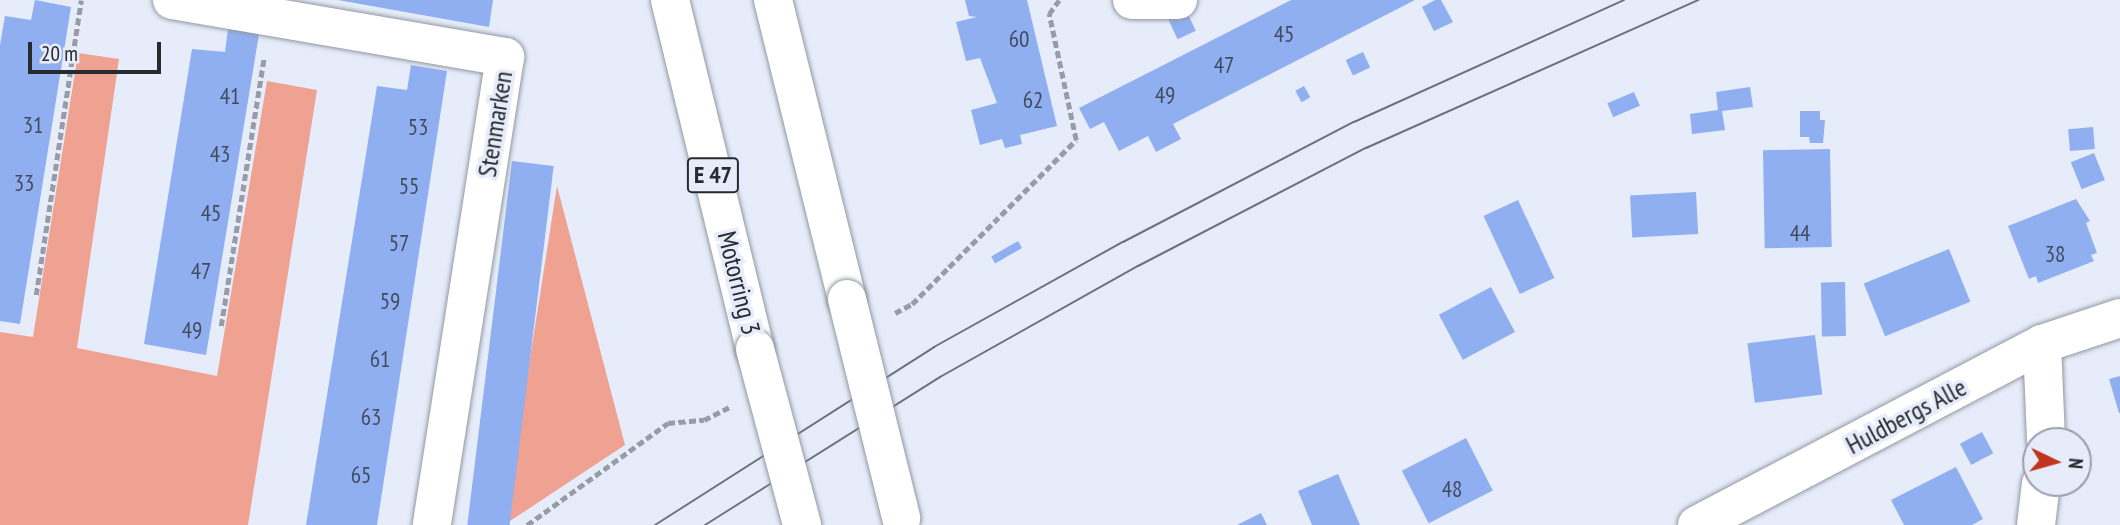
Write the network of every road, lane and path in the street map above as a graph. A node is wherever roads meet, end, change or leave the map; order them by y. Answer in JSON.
{"nodes":[{"id":1,"x":81,"y":0,"type":"edge"},
{"id":2,"x":172,"y":0,"type":"edge"},
{"id":3,"x":670,"y":0,"type":"edge"},
{"id":4,"x":773,"y":0,"type":"edge"},
{"id":5,"x":1132,"y":0,"type":"edge"},
{"id":6,"x":1178,"y":0,"type":"edge"},
{"id":7,"x":271,"y":15,"type":"junction"},
{"id":8,"x":36,"y":295,"type":"dead end"},
{"id":9,"x":2120,"y":318,"type":"edge"},
{"id":10,"x":221,"y":326,"type":"dead end"},
{"id":11,"x":2042,"y":344,"type":"junction"},
{"id":12,"x":2045,"y":427,"type":"edge"},
{"id":13,"x":2039,"y":497,"type":"edge"},
{"id":14,"x":902,"y":521,"type":"edge"},
{"id":15,"x":432,"y":525,"type":"edge"},
{"id":16,"x":802,"y":525,"type":"edge"},
{"id":17,"x":1697,"y":525,"type":"edge"},
{"id":18,"x":2036,"y":525,"type":"edge"}],
"edges":[{"from":1,"to":8,"type":"path"},
{"from":2,"to":7,"type":"main road","name":"Stenmarken"},
{"from":3,"to":16,"type":"main road","name":"Motorring 3","number":"E 47","bridge":true},
{"from":4,"to":14,"type":"main road","bridge":true},
{"from":5,"to":6,"type":"main road"},
{"from":7,"to":10,"type":"path"},
{"from":7,"to":15,"type":"main road","name":"Stenmarken"},
{"from":9,"to":11,"type":"main road","name":"Huldbergs Alle"},
{"from":11,"to":12,"type":"main road"},
{"from":11,"to":17,"type":"main road","name":"Huldbergs Alle"},
{"from":13,"to":18,"type":"main road"}]}
